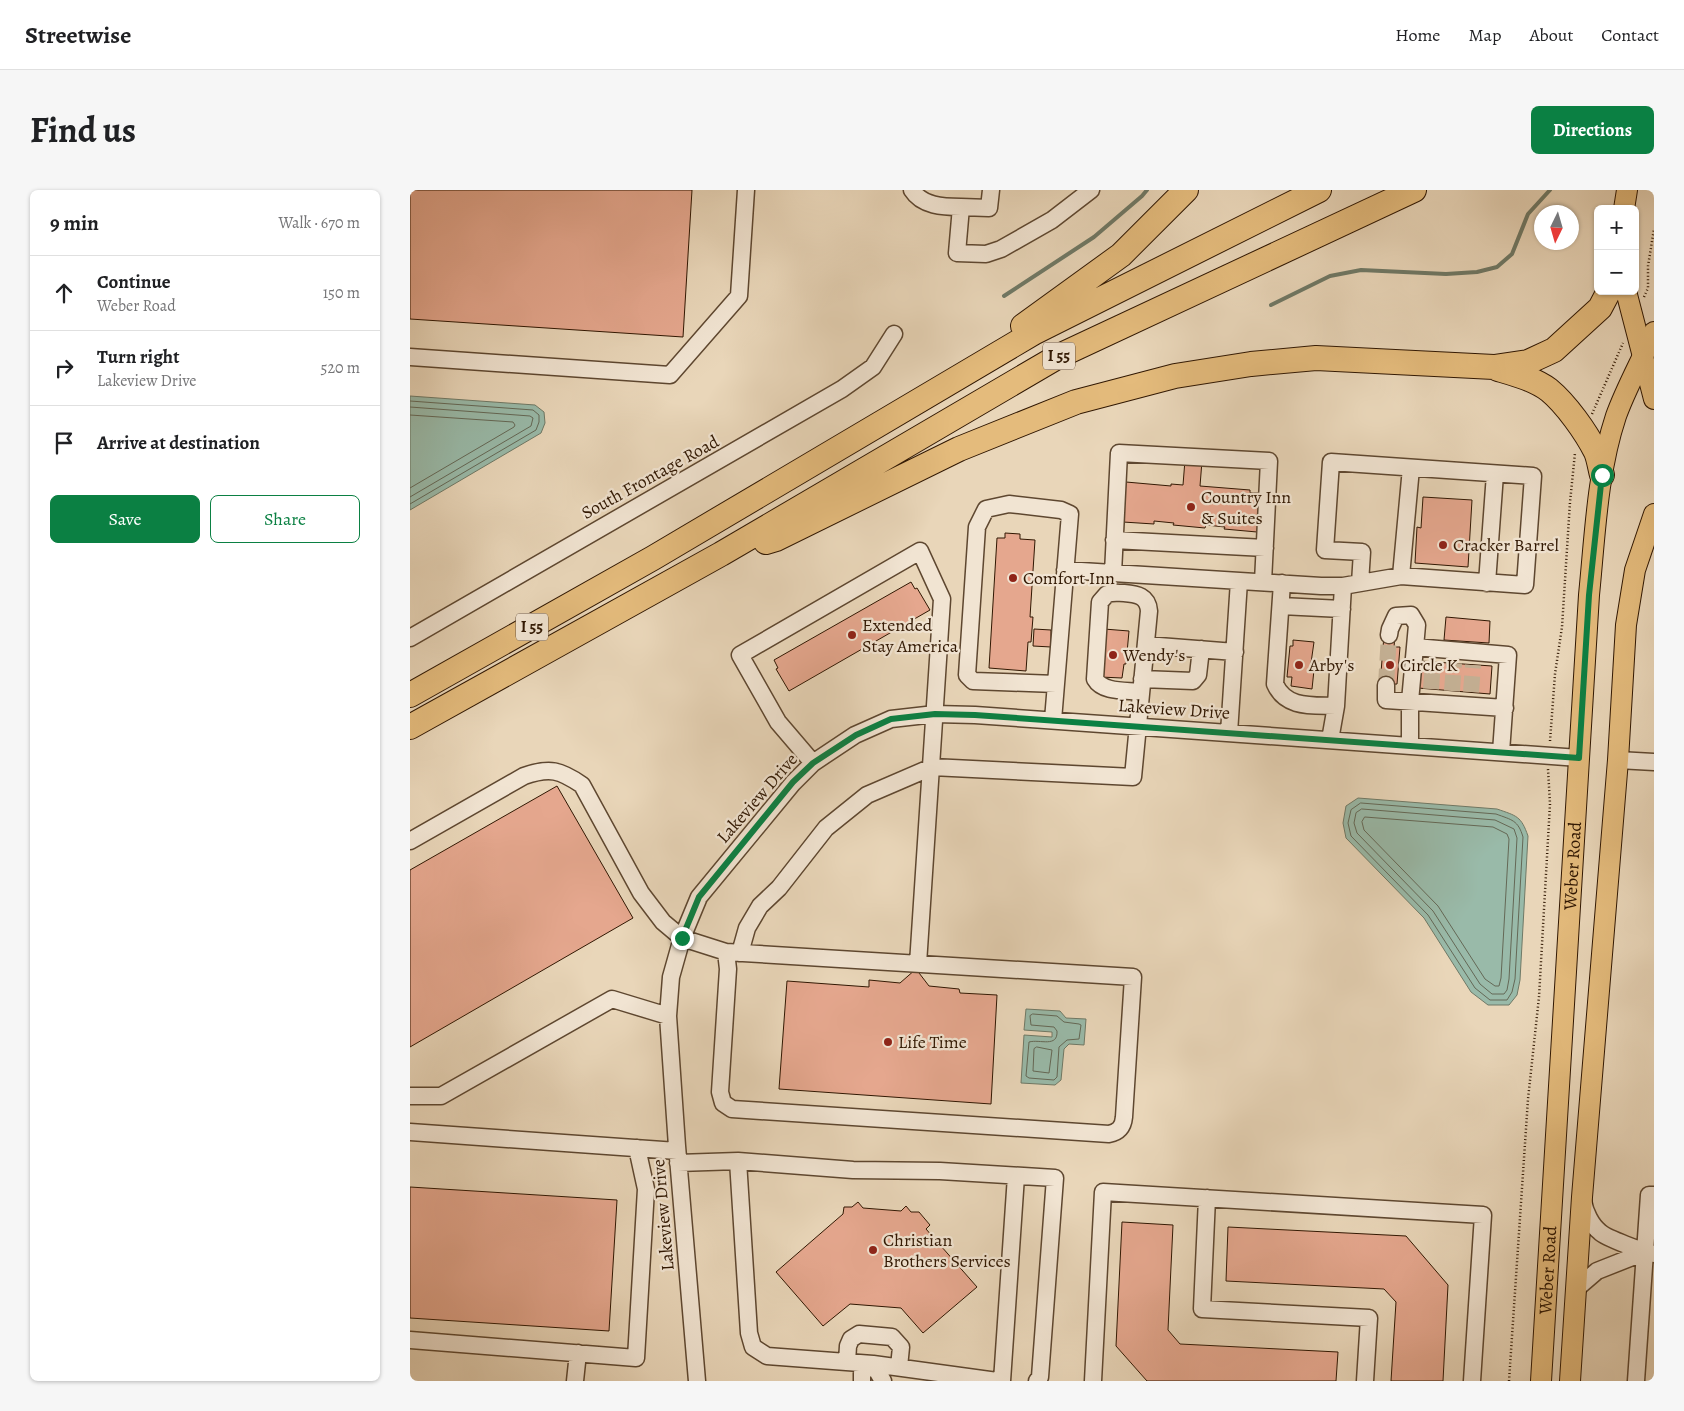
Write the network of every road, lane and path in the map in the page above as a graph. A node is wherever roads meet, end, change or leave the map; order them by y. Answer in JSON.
{"nodes":[{"id":1,"x":746,"y":190,"type":"edge"},
{"id":2,"x":991,"y":190,"type":"edge"},
{"id":3,"x":1091,"y":190,"type":"edge"},
{"id":4,"x":1186,"y":190,"type":"edge"},
{"id":5,"x":1319,"y":190,"type":"edge"},
{"id":6,"x":1414,"y":190,"type":"edge"},
{"id":7,"x":1628,"y":190,"type":"edge"},
{"id":8,"x":912,"y":191,"type":"edge"},
{"id":9,"x":1625,"y":205,"type":"edge"},
{"id":10,"x":961,"y":207,"type":"junction"},
{"id":11,"x":1607,"y":295,"type":"edge"},
{"id":12,"x":1627,"y":295,"type":"edge"},
{"id":13,"x":1654,"y":332,"type":"edge"},
{"id":14,"x":894,"y":334,"type":"dead end"},
{"id":15,"x":410,"y":357,"type":"edge"},
{"id":16,"x":1643,"y":358,"type":"junction"},
{"id":17,"x":1494,"y":367,"type":"junction"},
{"id":18,"x":1654,"y":398,"type":"edge"},
{"id":19,"x":1411,"y":468,"type":"junction"},
{"id":20,"x":1495,"y":474,"type":"junction"},
{"id":21,"x":1602,"y":475,"type":"junction"},
{"id":22,"x":1654,"y":514,"type":"edge"},
{"id":23,"x":1114,"y":540,"type":"junction"},
{"id":24,"x":1265,"y":548,"type":"junction"},
{"id":25,"x":721,"y":554,"type":"junction"},
{"id":26,"x":653,"y":558,"type":"junction"},
{"id":27,"x":1065,"y":570,"type":"junction"},
{"id":28,"x":1113,"y":573,"type":"junction"},
{"id":29,"x":1401,"y":576,"type":"junction"},
{"id":30,"x":1239,"y":581,"type":"junction"},
{"id":31,"x":1263,"y":582,"type":"junction"},
{"id":32,"x":1282,"y":583,"type":"junction"},
{"id":33,"x":1360,"y":583,"type":"junction"},
{"id":34,"x":1487,"y":583,"type":"junction"},
{"id":35,"x":1343,"y":586,"type":"junction"},
{"id":36,"x":1281,"y":606,"type":"junction"},
{"id":37,"x":1342,"y":609,"type":"junction"},
{"id":38,"x":1389,"y":635,"type":"tunnel mouth"},
{"id":39,"x":410,"y":638,"type":"edge"},
{"id":40,"x":1146,"y":645,"type":"junction"},
{"id":41,"x":1415,"y":647,"type":"junction"},
{"id":42,"x":1201,"y":649,"type":"junction"},
{"id":43,"x":1235,"y":652,"type":"junction"},
{"id":44,"x":1056,"y":684,"type":"junction"},
{"id":45,"x":1142,"y":685,"type":"junction"},
{"id":46,"x":1386,"y":685,"type":"tunnel mouth"},
{"id":47,"x":410,"y":695,"type":"edge"},
{"id":48,"x":1410,"y":702,"type":"junction"},
{"id":49,"x":1336,"y":706,"type":"junction"},
{"id":50,"x":1505,"y":708,"type":"junction"},
{"id":51,"x":935,"y":714,"type":"junction"},
{"id":52,"x":1052,"y":720,"type":"junction"},
{"id":53,"x":1138,"y":726,"type":"junction"},
{"id":54,"x":410,"y":727,"type":"edge"},
{"id":55,"x":1229,"y":733,"type":"junction"},
{"id":56,"x":1330,"y":740,"type":"junction"},
{"id":57,"x":1410,"y":745,"type":"junction"},
{"id":58,"x":1501,"y":752,"type":"junction"},
{"id":59,"x":1549,"y":755,"type":"junction"},
{"id":60,"x":1579,"y":758,"type":"junction"},
{"id":61,"x":1618,"y":760,"type":"junction"},
{"id":62,"x":1654,"y":762,"type":"edge"},
{"id":63,"x":813,"y":763,"type":"junction"},
{"id":64,"x":932,"y":767,"type":"junction"},
{"id":65,"x":410,"y":841,"type":"edge"},
{"id":66,"x":682,"y":938,"type":"junction"},
{"id":67,"x":733,"y":952,"type":"junction"},
{"id":68,"x":918,"y":964,"type":"junction"},
{"id":69,"x":668,"y":1016,"type":"junction"},
{"id":70,"x":410,"y":1096,"type":"edge"},
{"id":71,"x":410,"y":1132,"type":"edge"},
{"id":72,"x":637,"y":1148,"type":"junction"},
{"id":73,"x":678,"y":1157,"type":"junction"},
{"id":74,"x":738,"y":1161,"type":"junction"},
{"id":75,"x":1016,"y":1176,"type":"junction"},
{"id":76,"x":1654,"y":1195,"type":"edge"},
{"id":77,"x":1582,"y":1197,"type":"junction"},
{"id":78,"x":1207,"y":1198,"type":"junction"},
{"id":79,"x":1650,"y":1253,"type":"edge"},
{"id":80,"x":1576,"y":1289,"type":"junction"},
{"id":81,"x":410,"y":1340,"type":"edge"},
{"id":82,"x":578,"y":1353,"type":"junction"},
{"id":83,"x":847,"y":1362,"type":"junction"},
{"id":84,"x":873,"y":1364,"type":"junction"},
{"id":85,"x":899,"y":1367,"type":"junction"},
{"id":86,"x":574,"y":1381,"type":"edge"},
{"id":87,"x":697,"y":1381,"type":"edge"},
{"id":88,"x":862,"y":1381,"type":"edge"},
{"id":89,"x":883,"y":1381,"type":"edge"},
{"id":90,"x":997,"y":1381,"type":"edge"},
{"id":91,"x":1002,"y":1381,"type":"edge"},
{"id":92,"x":1037,"y":1381,"type":"edge"},
{"id":93,"x":1093,"y":1381,"type":"edge"},
{"id":94,"x":1365,"y":1381,"type":"edge"},
{"id":95,"x":1472,"y":1381,"type":"edge"},
{"id":96,"x":1508,"y":1381,"type":"edge"},
{"id":97,"x":1541,"y":1381,"type":"edge"},
{"id":98,"x":1570,"y":1381,"type":"edge"},
{"id":99,"x":1636,"y":1381,"type":"edge"}],
"edges":[{"from":1,"to":15,"type":"street"},
{"from":2,"to":10,"type":"street"},
{"from":3,"to":10,"type":"street"},
{"from":4,"to":26,"type":"highway"},
{"from":5,"to":26,"type":"highway","number":"I 55"},
{"from":6,"to":25,"type":"highway","number":"I 55"},
{"from":7,"to":9,"type":"main road"},
{"from":8,"to":10,"type":"street"},
{"from":11,"to":17,"type":"highway"},
{"from":12,"to":16,"type":"main road"},
{"from":13,"to":16,"type":"main road","name":"Weber Road"},
{"from":14,"to":39,"type":"street","name":"South Frontage Road"},
{"from":16,"to":18,"type":"main road"},
{"from":16,"to":21,"type":"main road","name":"Weber Road"},
{"from":17,"to":21,"type":"highway"},
{"from":17,"to":25,"type":"highway"},
{"from":19,"to":20,"type":"street"},
{"from":19,"to":29,"type":"street"},
{"from":19,"to":33,"type":"street"},
{"from":20,"to":34,"type":"street"},
{"from":20,"to":34,"type":"street"},
{"from":21,"to":60,"type":"main road","name":"Weber Road"},
{"from":22,"to":61,"type":"main road","name":"Weber Road"},
{"from":23,"to":24,"type":"street"},
{"from":23,"to":24,"type":"street"},
{"from":23,"to":28,"type":"street"},
{"from":24,"to":31,"type":"street"},
{"from":25,"to":54,"type":"highway","number":"I 55"},
{"from":26,"to":47,"type":"highway","number":"I 55"},
{"from":27,"to":28,"type":"street"},
{"from":27,"to":44,"type":"street"},
{"from":27,"to":44,"type":"street"},
{"from":28,"to":30,"type":"street"},
{"from":29,"to":33,"type":"street"},
{"from":29,"to":34,"type":"street"},
{"from":30,"to":31,"type":"street"},
{"from":30,"to":43,"type":"street"},
{"from":31,"to":32,"type":"street"},
{"from":32,"to":35,"type":"street"},
{"from":32,"to":36,"type":"street"},
{"from":33,"to":35,"type":"street"},
{"from":35,"to":37,"type":"street"},
{"from":36,"to":37,"type":"street"},
{"from":36,"to":49,"type":"street"},
{"from":37,"to":49,"type":"street"},
{"from":38,"to":41,"type":"street"},
{"from":40,"to":42,"type":"street"},
{"from":40,"to":45,"type":"street"},
{"from":40,"to":45,"type":"street"},
{"from":41,"to":48,"type":"street"},
{"from":41,"to":50,"type":"street"},
{"from":42,"to":43,"type":"street"},
{"from":42,"to":45,"type":"street"},
{"from":43,"to":55,"type":"street"},
{"from":44,"to":52,"type":"street"},
{"from":45,"to":53,"type":"street"},
{"from":46,"to":48,"type":"street"},
{"from":48,"to":50,"type":"street"},
{"from":48,"to":57,"type":"street"},
{"from":49,"to":56,"type":"street"},
{"from":50,"to":58,"type":"street"},
{"from":51,"to":52,"type":"street","name":"Lakeview Drive"},
{"from":51,"to":63,"type":"street","name":"Lakeview Drive"},
{"from":51,"to":63,"type":"street"},
{"from":51,"to":64,"type":"street"},
{"from":52,"to":53,"type":"street","name":"Lakeview Drive"},
{"from":53,"to":55,"type":"street","name":"Lakeview Drive"},
{"from":53,"to":64,"type":"street"},
{"from":55,"to":56,"type":"street","name":"Lakeview Drive"},
{"from":56,"to":57,"type":"street","name":"Lakeview Drive"},
{"from":57,"to":58,"type":"street","name":"Lakeview Drive"},
{"from":58,"to":59,"type":"street","name":"Lakeview Drive"},
{"from":59,"to":60,"type":"street","name":"Lakeview Drive"},
{"from":59,"to":96,"type":"path"},
{"from":60,"to":97,"type":"main road","name":"Weber Road"},
{"from":61,"to":62,"type":"street"},
{"from":61,"to":77,"type":"main road","name":"Weber Road"},
{"from":63,"to":66,"type":"street","name":"Lakeview Drive"},
{"from":64,"to":67,"type":"street"},
{"from":64,"to":68,"type":"street"},
{"from":65,"to":66,"type":"street"},
{"from":66,"to":67,"type":"street"},
{"from":66,"to":69,"type":"street","name":"Lakeview Drive"},
{"from":67,"to":68,"type":"street"},
{"from":67,"to":68,"type":"street"},
{"from":69,"to":70,"type":"street"},
{"from":69,"to":73,"type":"street","name":"Lakeview Drive"},
{"from":71,"to":72,"type":"street"},
{"from":72,"to":73,"type":"street"},
{"from":72,"to":82,"type":"street"},
{"from":73,"to":74,"type":"street"},
{"from":73,"to":87,"type":"street","name":"Lakeview Drive"},
{"from":74,"to":75,"type":"street"},
{"from":74,"to":83,"type":"street"},
{"from":75,"to":91,"type":"street"},
{"from":75,"to":92,"type":"street"},
{"from":76,"to":79,"type":"street"},
{"from":77,"to":79,"type":"street"},
{"from":77,"to":80,"type":"main road","name":"Weber Road"},
{"from":78,"to":93,"type":"street"},
{"from":78,"to":94,"type":"street"},
{"from":78,"to":95,"type":"street"},
{"from":79,"to":80,"type":"street"},
{"from":79,"to":99,"type":"street"},
{"from":80,"to":98,"type":"main road","name":"Weber Road"},
{"from":81,"to":82,"type":"street"},
{"from":82,"to":86,"type":"street"},
{"from":83,"to":84,"type":"street"},
{"from":83,"to":85,"type":"street"},
{"from":84,"to":85,"type":"street"},
{"from":84,"to":88,"type":"street"},
{"from":84,"to":89,"type":"street"},
{"from":85,"to":90,"type":"street"}]}
